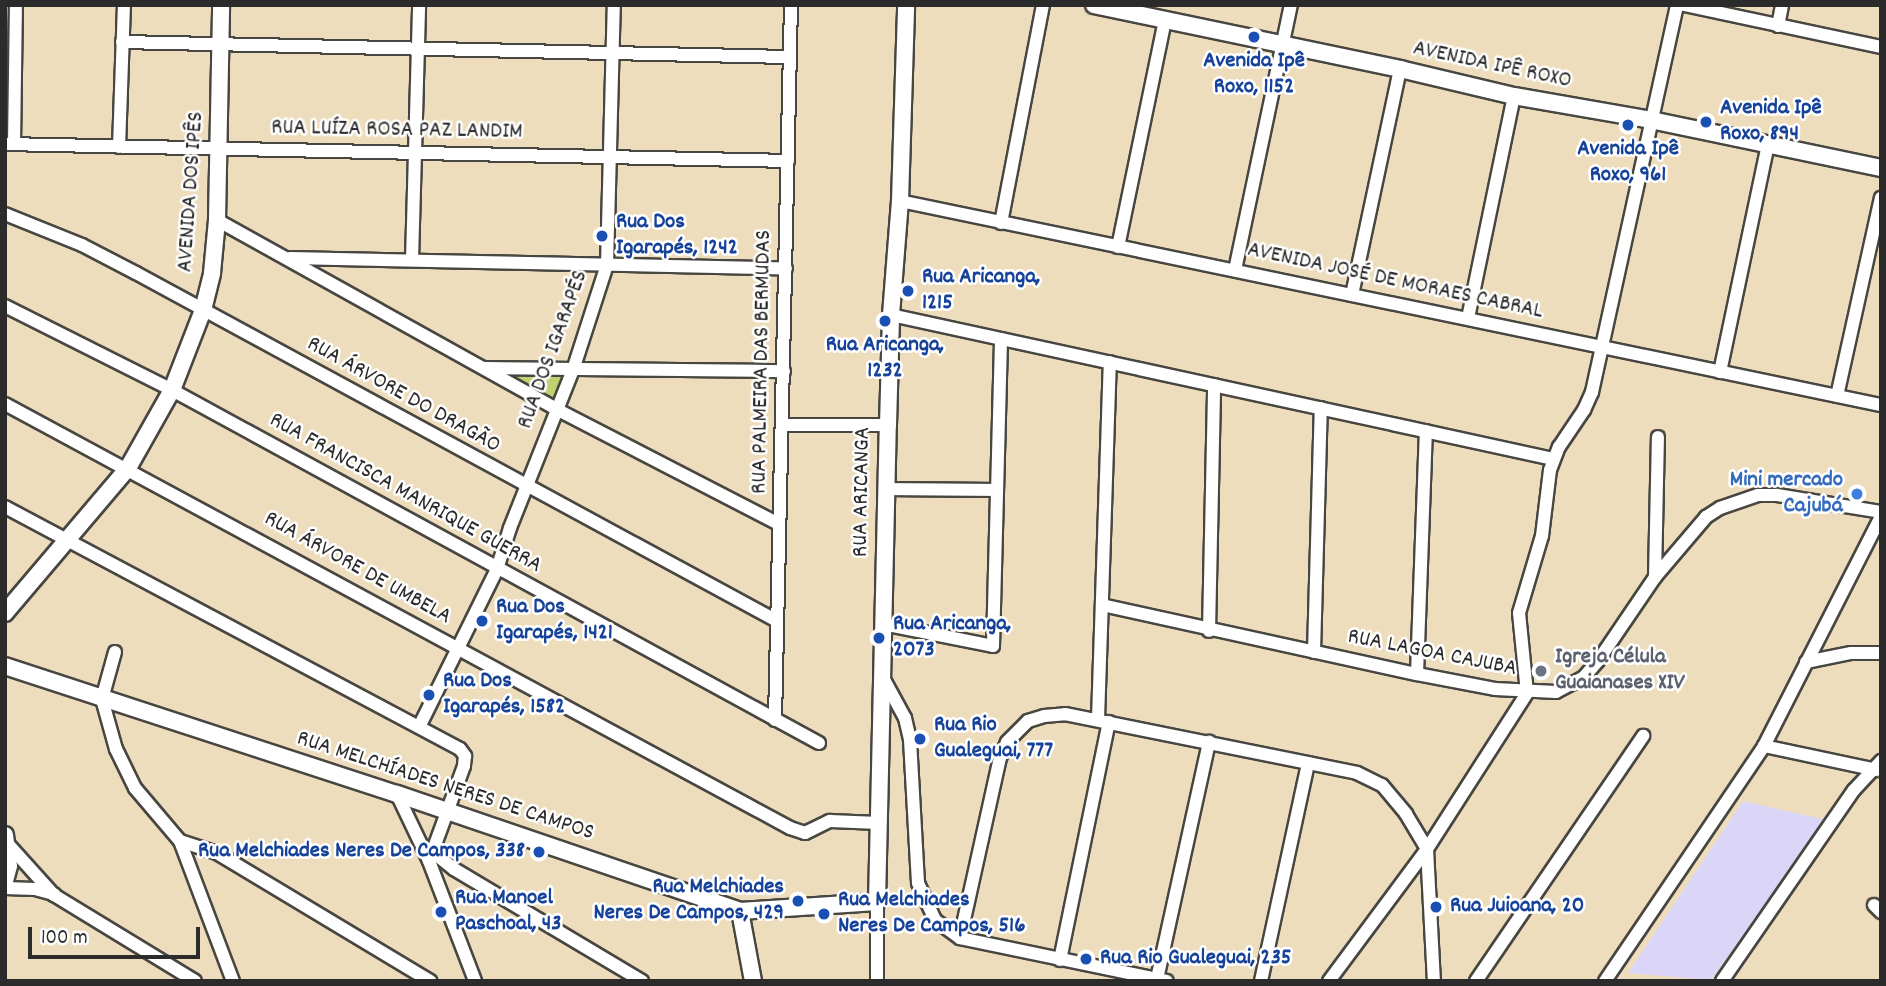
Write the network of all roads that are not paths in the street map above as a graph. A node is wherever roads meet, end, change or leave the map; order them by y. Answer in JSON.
{"nodes":[{"id":1,"x":16,"y":5,"type":"edge"},
{"id":2,"x":124,"y":5,"type":"edge"},
{"id":3,"x":221,"y":5,"type":"edge"},
{"id":4,"x":419,"y":5,"type":"edge"},
{"id":5,"x":614,"y":5,"type":"edge"},
{"id":6,"x":791,"y":5,"type":"edge"},
{"id":7,"x":906,"y":5,"type":"edge"},
{"id":8,"x":1043,"y":5,"type":"edge"},
{"id":9,"x":1094,"y":5,"type":"edge"},
{"id":10,"x":1291,"y":5,"type":"edge"},
{"id":11,"x":1677,"y":5,"type":"edge"},
{"id":12,"x":1684,"y":5,"type":"edge"},
{"id":13,"x":1782,"y":5,"type":"edge"},
{"id":14,"x":1165,"y":22,"type":"junction"},
{"id":15,"x":1778,"y":26,"type":"junction"},
{"id":16,"x":122,"y":42,"type":"junction"},
{"id":17,"x":220,"y":45,"type":"junction"},
{"id":18,"x":1282,"y":45,"type":"junction"},
{"id":19,"x":1881,"y":47,"type":"edge"},
{"id":20,"x":418,"y":50,"type":"junction"},
{"id":21,"x":613,"y":55,"type":"junction"},
{"id":22,"x":789,"y":57,"type":"junction"},
{"id":23,"x":1400,"y":69,"type":"junction"},
{"id":24,"x":1514,"y":96,"type":"junction"},
{"id":25,"x":1651,"y":120,"type":"junction"},
{"id":26,"x":10,"y":144,"type":"edge"},
{"id":27,"x":1768,"y":145,"type":"junction"},
{"id":28,"x":119,"y":147,"type":"junction"},
{"id":29,"x":220,"y":149,"type":"junction"},
{"id":30,"x":414,"y":152,"type":"junction"},
{"id":31,"x":611,"y":157,"type":"junction"},
{"id":32,"x":788,"y":161,"type":"junction"},
{"id":33,"x":1881,"y":169,"type":"edge"},
{"id":34,"x":1881,"y":198,"type":"edge"},
{"id":35,"x":900,"y":201,"type":"junction"},
{"id":36,"x":5,"y":214,"type":"edge"},
{"id":37,"x":217,"y":220,"type":"junction"},
{"id":38,"x":1001,"y":223,"type":"junction"},
{"id":39,"x":1118,"y":247,"type":"junction"},
{"id":40,"x":286,"y":258,"type":"junction"},
{"id":41,"x":412,"y":260,"type":"junction"},
{"id":42,"x":607,"y":265,"type":"junction"},
{"id":43,"x":786,"y":268,"type":"junction"},
{"id":44,"x":1235,"y":271,"type":"junction"},
{"id":45,"x":1352,"y":295,"type":"junction"},
{"id":46,"x":5,"y":306,"type":"edge"},
{"id":47,"x":203,"y":310,"type":"junction"},
{"id":48,"x":891,"y":315,"type":"junction"},
{"id":49,"x":1468,"y":318,"type":"junction"},
{"id":50,"x":1001,"y":338,"type":"junction"},
{"id":51,"x":1603,"y":347,"type":"junction"},
{"id":52,"x":1110,"y":362,"type":"junction"},
{"id":53,"x":481,"y":368,"type":"junction"},
{"id":54,"x":573,"y":370,"type":"junction"},
{"id":55,"x":784,"y":370,"type":"junction"},
{"id":56,"x":1720,"y":372,"type":"junction"},
{"id":57,"x":1214,"y":385,"type":"junction"},
{"id":58,"x":172,"y":390,"type":"junction"},
{"id":59,"x":1837,"y":397,"type":"junction"},
{"id":60,"x":5,"y":404,"type":"edge"},
{"id":61,"x":1881,"y":405,"type":"edge"},
{"id":62,"x":1321,"y":408,"type":"junction"},
{"id":63,"x":556,"y":409,"type":"junction"},
{"id":64,"x":783,"y":425,"type":"junction"},
{"id":65,"x":888,"y":425,"type":"junction"},
{"id":66,"x":1426,"y":431,"type":"junction"},
{"id":67,"x":1658,"y":437,"type":"dead end"},
{"id":68,"x":1553,"y":459,"type":"junction"},
{"id":69,"x":128,"y":468,"type":"junction"},
{"id":70,"x":525,"y":486,"type":"junction"},
{"id":71,"x":887,"y":489,"type":"junction"},
{"id":72,"x":995,"y":491,"type":"junction"},
{"id":73,"x":5,"y":507,"type":"edge"},
{"id":74,"x":1881,"y":514,"type":"edge"},
{"id":75,"x":779,"y":524,"type":"junction"},
{"id":76,"x":65,"y":541,"type":"junction"},
{"id":77,"x":497,"y":569,"type":"junction"},
{"id":78,"x":1656,"y":577,"type":"junction"},
{"id":79,"x":1102,"y":605,"type":"junction"},
{"id":80,"x":5,"y":613,"type":"edge"},
{"id":81,"x":777,"y":621,"type":"junction"},
{"id":82,"x":883,"y":624,"type":"junction"},
{"id":83,"x":1209,"y":631,"type":"junction"},
{"id":84,"x":460,"y":649,"type":"junction"},
{"id":85,"x":115,"y":652,"type":"dead end"},
{"id":86,"x":1314,"y":652,"type":"junction"},
{"id":87,"x":1881,"y":653,"type":"edge"},
{"id":88,"x":1807,"y":662,"type":"junction"},
{"id":89,"x":5,"y":666,"type":"edge"},
{"id":90,"x":1417,"y":674,"type":"junction"},
{"id":91,"x":881,"y":676,"type":"junction"},
{"id":92,"x":1527,"y":693,"type":"junction"},
{"id":93,"x":102,"y":699,"type":"junction"},
{"id":94,"x":775,"y":720,"type":"junction"},
{"id":95,"x":1103,"y":720,"type":"junction"},
{"id":96,"x":420,"y":725,"type":"junction"},
{"id":97,"x":1643,"y":736,"type":"dead end"},
{"id":98,"x":1209,"y":742,"type":"junction"},
{"id":99,"x":819,"y":743,"type":"dead end"},
{"id":100,"x":1764,"y":746,"type":"junction"},
{"id":101,"x":1308,"y":763,"type":"junction"},
{"id":102,"x":1878,"y":767,"type":"edge"},
{"id":103,"x":397,"y":794,"type":"junction"},
{"id":104,"x":449,"y":813,"type":"junction"},
{"id":105,"x":879,"y":823,"type":"junction"},
{"id":106,"x":7,"y":839,"type":"edge"},
{"id":107,"x":180,"y":841,"type":"junction"},
{"id":108,"x":1427,"y":849,"type":"junction"},
{"id":109,"x":431,"y":857,"type":"junction"},
{"id":110,"x":5,"y":881,"type":"edge"},
{"id":111,"x":5,"y":888,"type":"edge"},
{"id":112,"x":54,"y":895,"type":"junction"},
{"id":113,"x":877,"y":902,"type":"junction"},
{"id":114,"x":740,"y":911,"type":"junction"},
{"id":115,"x":960,"y":938,"type":"junction"},
{"id":116,"x":1059,"y":960,"type":"junction"},
{"id":117,"x":1162,"y":980,"type":"edge"},
{"id":118,"x":195,"y":981,"type":"edge"},
{"id":119,"x":233,"y":981,"type":"edge"},
{"id":120,"x":430,"y":981,"type":"edge"},
{"id":121,"x":475,"y":981,"type":"edge"},
{"id":122,"x":642,"y":981,"type":"edge"},
{"id":123,"x":753,"y":981,"type":"edge"},
{"id":124,"x":877,"y":981,"type":"edge"},
{"id":125,"x":1261,"y":981,"type":"edge"},
{"id":126,"x":1329,"y":981,"type":"edge"},
{"id":127,"x":1434,"y":981,"type":"edge"},
{"id":128,"x":1476,"y":981,"type":"edge"},
{"id":129,"x":1605,"y":981,"type":"edge"},
{"id":130,"x":1722,"y":981,"type":"edge"}],
"edges":[{"from":1,"to":26,"type":"street"},
{"from":2,"to":16,"type":"street"},
{"from":3,"to":17,"type":"street","name":"AVENIDA DOS IPÊS"},
{"from":4,"to":20,"type":"street"},
{"from":5,"to":21,"type":"street","name":"RUA DOS IGARAPÉS"},
{"from":6,"to":22,"type":"street","name":"RUA PALMEIRA DAS BERMUDAS"},
{"from":7,"to":35,"type":"street","name":"RUA ARICANGA"},
{"from":8,"to":38,"type":"street"},
{"from":9,"to":14,"type":"street","name":"AVENIDA IPÊ ROXO"},
{"from":10,"to":18,"type":"street"},
{"from":11,"to":25,"type":"street"},
{"from":12,"to":15,"type":"street"},
{"from":13,"to":15,"type":"street"},
{"from":14,"to":18,"type":"street","name":"AVENIDA IPÊ ROXO"},
{"from":14,"to":39,"type":"street"},
{"from":15,"to":19,"type":"street"},
{"from":16,"to":17,"type":"street"},
{"from":16,"to":28,"type":"street"},
{"from":17,"to":20,"type":"street"},
{"from":17,"to":29,"type":"street","name":"AVENIDA DOS IPÊS"},
{"from":18,"to":23,"type":"street","name":"AVENIDA IPÊ ROXO"},
{"from":18,"to":44,"type":"street"},
{"from":20,"to":21,"type":"street"},
{"from":20,"to":30,"type":"street"},
{"from":21,"to":22,"type":"street"},
{"from":21,"to":31,"type":"street","name":"RUA DOS IGARAPÉS"},
{"from":22,"to":32,"type":"street","name":"RUA PALMEIRA DAS BERMUDAS"},
{"from":23,"to":24,"type":"street","name":"AVENIDA IPÊ ROXO"},
{"from":23,"to":45,"type":"street"},
{"from":24,"to":25,"type":"street","name":"AVENIDA IPÊ ROXO"},
{"from":24,"to":49,"type":"street"},
{"from":25,"to":27,"type":"street","name":"AVENIDA IPÊ ROXO"},
{"from":25,"to":51,"type":"street"},
{"from":26,"to":28,"type":"street","name":"RUA LUÍZA ROSA PAZ LANDIM"},
{"from":27,"to":33,"type":"street","name":"AVENIDA IPÊ ROXO"},
{"from":27,"to":56,"type":"street"},
{"from":28,"to":29,"type":"street","name":"RUA LUÍZA ROSA PAZ LANDIM"},
{"from":29,"to":30,"type":"street","name":"RUA LUÍZA ROSA PAZ LANDIM"},
{"from":29,"to":37,"type":"street","name":"AVENIDA DOS IPÊS"},
{"from":30,"to":31,"type":"street","name":"RUA LUÍZA ROSA PAZ LANDIM"},
{"from":30,"to":41,"type":"street"},
{"from":31,"to":32,"type":"street","name":"RUA LUÍZA ROSA PAZ LANDIM"},
{"from":31,"to":42,"type":"street","name":"RUA DOS IGARAPÉS"},
{"from":32,"to":43,"type":"street","name":"RUA PALMEIRA DAS BERMUDAS"},
{"from":34,"to":59,"type":"street"},
{"from":35,"to":38,"type":"street","name":"AVENIDA JOSÉ DE MORAES CABRAL"},
{"from":35,"to":48,"type":"street","name":"RUA ARICANGA"},
{"from":36,"to":47,"type":"street","name":"RUA ÁRVORE DO DRAGÃO"},
{"from":37,"to":40,"type":"street"},
{"from":37,"to":47,"type":"street","name":"AVENIDA DOS IPÊS"},
{"from":38,"to":39,"type":"street","name":"AVENIDA JOSÉ DE MORAES CABRAL"},
{"from":39,"to":44,"type":"street","name":"AVENIDA JOSÉ DE MORAES CABRAL"},
{"from":40,"to":41,"type":"street"},
{"from":40,"to":53,"type":"street"},
{"from":41,"to":42,"type":"street"},
{"from":42,"to":43,"type":"street"},
{"from":42,"to":54,"type":"street","name":"RUA DOS IGARAPÉS"},
{"from":43,"to":55,"type":"street","name":"RUA PALMEIRA DAS BERMUDAS"},
{"from":44,"to":45,"type":"street","name":"AVENIDA JOSÉ DE MORAES CABRAL"},
{"from":45,"to":49,"type":"street","name":"AVENIDA JOSÉ DE MORAES CABRAL"},
{"from":46,"to":58,"type":"street","name":"RUA FRANCISCA MANRIQUE GUERRA"},
{"from":47,"to":58,"type":"street","name":"AVENIDA DOS IPÊS"},
{"from":47,"to":70,"type":"street","name":"RUA ÁRVORE DO DRAGÃO"},
{"from":48,"to":50,"type":"street"},
{"from":48,"to":65,"type":"street","name":"RUA ARICANGA"},
{"from":49,"to":51,"type":"street","name":"AVENIDA JOSÉ DE MORAES CABRAL"},
{"from":50,"to":52,"type":"street"},
{"from":50,"to":72,"type":"street"},
{"from":51,"to":56,"type":"street","name":"AVENIDA JOSÉ DE MORAES CABRAL"},
{"from":51,"to":68,"type":"street"},
{"from":52,"to":57,"type":"street"},
{"from":52,"to":79,"type":"street"},
{"from":53,"to":54,"type":"street"},
{"from":53,"to":63,"type":"street"},
{"from":54,"to":55,"type":"street"},
{"from":54,"to":63,"type":"street","name":"RUA DOS IGARAPÉS"},
{"from":55,"to":64,"type":"street","name":"RUA PALMEIRA DAS BERMUDAS"},
{"from":56,"to":59,"type":"street","name":"AVENIDA JOSÉ DE MORAES CABRAL"},
{"from":57,"to":62,"type":"street"},
{"from":57,"to":83,"type":"street"},
{"from":58,"to":69,"type":"street","name":"AVENIDA DOS IPÊS"},
{"from":58,"to":77,"type":"street","name":"RUA FRANCISCA MANRIQUE GUERRA"},
{"from":59,"to":61,"type":"street","name":"AVENIDA JOSÉ DE MORAES CABRAL"},
{"from":60,"to":69,"type":"street","name":"RUA ÁRVORE DE UMBELA"},
{"from":62,"to":66,"type":"street"},
{"from":62,"to":86,"type":"street"},
{"from":63,"to":70,"type":"street","name":"RUA DOS IGARAPÉS"},
{"from":63,"to":75,"type":"street"},
{"from":64,"to":65,"type":"street"},
{"from":64,"to":75,"type":"street","name":"RUA PALMEIRA DAS BERMUDAS"},
{"from":65,"to":71,"type":"street","name":"RUA ARICANGA"},
{"from":66,"to":68,"type":"street"},
{"from":66,"to":90,"type":"street"},
{"from":67,"to":78,"type":"street"},
{"from":68,"to":92,"type":"street"},
{"from":69,"to":76,"type":"street","name":"AVENIDA DOS IPÊS"},
{"from":69,"to":84,"type":"street","name":"RUA ÁRVORE DE UMBELA"},
{"from":70,"to":77,"type":"street","name":"RUA DOS IGARAPÉS"},
{"from":70,"to":81,"type":"street","name":"RUA ÁRVORE DO DRAGÃO"},
{"from":71,"to":72,"type":"street"},
{"from":71,"to":82,"type":"street","name":"RUA ARICANGA"},
{"from":72,"to":82,"type":"street"},
{"from":73,"to":76,"type":"street"},
{"from":74,"to":78,"type":"street","name":"RUA LAGOA CAJUBA"},
{"from":74,"to":88,"type":"street"},
{"from":75,"to":81,"type":"street","name":"RUA PALMEIRA DAS BERMUDAS"},
{"from":76,"to":80,"type":"street","name":"AVENIDA DOS IPÊS"},
{"from":76,"to":96,"type":"street"},
{"from":77,"to":84,"type":"street","name":"RUA DOS IGARAPÉS"},
{"from":77,"to":94,"type":"street","name":"RUA FRANCISCA MANRIQUE GUERRA"},
{"from":78,"to":92,"type":"street","name":"RUA LAGOA CAJUBA"},
{"from":79,"to":83,"type":"street","name":"RUA LAGOA CAJUBA"},
{"from":79,"to":95,"type":"street"},
{"from":81,"to":94,"type":"street","name":"RUA PALMEIRA DAS BERMUDAS"},
{"from":82,"to":91,"type":"street","name":"RUA ARICANGA"},
{"from":83,"to":86,"type":"street","name":"RUA LAGOA CAJUBA"},
{"from":84,"to":96,"type":"street","name":"RUA DOS IGARAPÉS"},
{"from":84,"to":105,"type":"street","name":"RUA ÁRVORE DE UMBELA"},
{"from":85,"to":93,"type":"street"},
{"from":86,"to":90,"type":"street","name":"RUA LAGOA CAJUBA"},
{"from":87,"to":88,"type":"street"},
{"from":88,"to":100,"type":"street"},
{"from":89,"to":93,"type":"street","name":"RUA MELCHÍADES NERES DE CAMPOS"},
{"from":90,"to":92,"type":"street","name":"RUA LAGOA CAJUBA"},
{"from":91,"to":105,"type":"street","name":"RUA ARICANGA"},
{"from":91,"to":115,"type":"street"},
{"from":92,"to":108,"type":"street"},
{"from":93,"to":103,"type":"street","name":"RUA MELCHÍADES NERES DE CAMPOS"},
{"from":93,"to":107,"type":"street"},
{"from":94,"to":99,"type":"street","name":"RUA FRANCISCA MANRIQUE GUERRA"},
{"from":95,"to":98,"type":"street"},
{"from":95,"to":115,"type":"street"},
{"from":95,"to":116,"type":"street"},
{"from":96,"to":104,"type":"street"},
{"from":97,"to":128,"type":"street"},
{"from":98,"to":101,"type":"street"},
{"from":98,"to":117,"type":"street"},
{"from":100,"to":102,"type":"street"},
{"from":100,"to":129,"type":"street"},
{"from":101,"to":108,"type":"street"},
{"from":101,"to":125,"type":"street"},
{"from":102,"to":130,"type":"street"},
{"from":103,"to":104,"type":"street","name":"RUA MELCHÍADES NERES DE CAMPOS"},
{"from":103,"to":109,"type":"street"},
{"from":104,"to":109,"type":"street"},
{"from":104,"to":114,"type":"street","name":"RUA MELCHÍADES NERES DE CAMPOS"},
{"from":105,"to":113,"type":"street","name":"RUA ARICANGA"},
{"from":106,"to":110,"type":"street"},
{"from":106,"to":112,"type":"street"},
{"from":107,"to":119,"type":"street"},
{"from":107,"to":120,"type":"street"},
{"from":108,"to":126,"type":"street"},
{"from":108,"to":127,"type":"street"},
{"from":109,"to":121,"type":"street"},
{"from":109,"to":122,"type":"street"},
{"from":111,"to":112,"type":"street"},
{"from":112,"to":118,"type":"street"},
{"from":113,"to":114,"type":"street","name":"RUA MELCHÍADES NERES DE CAMPOS"},
{"from":113,"to":124,"type":"street","name":"RUA ARICANGA"},
{"from":114,"to":123,"type":"street"},
{"from":115,"to":116,"type":"street"},
{"from":116,"to":117,"type":"street"}]}
